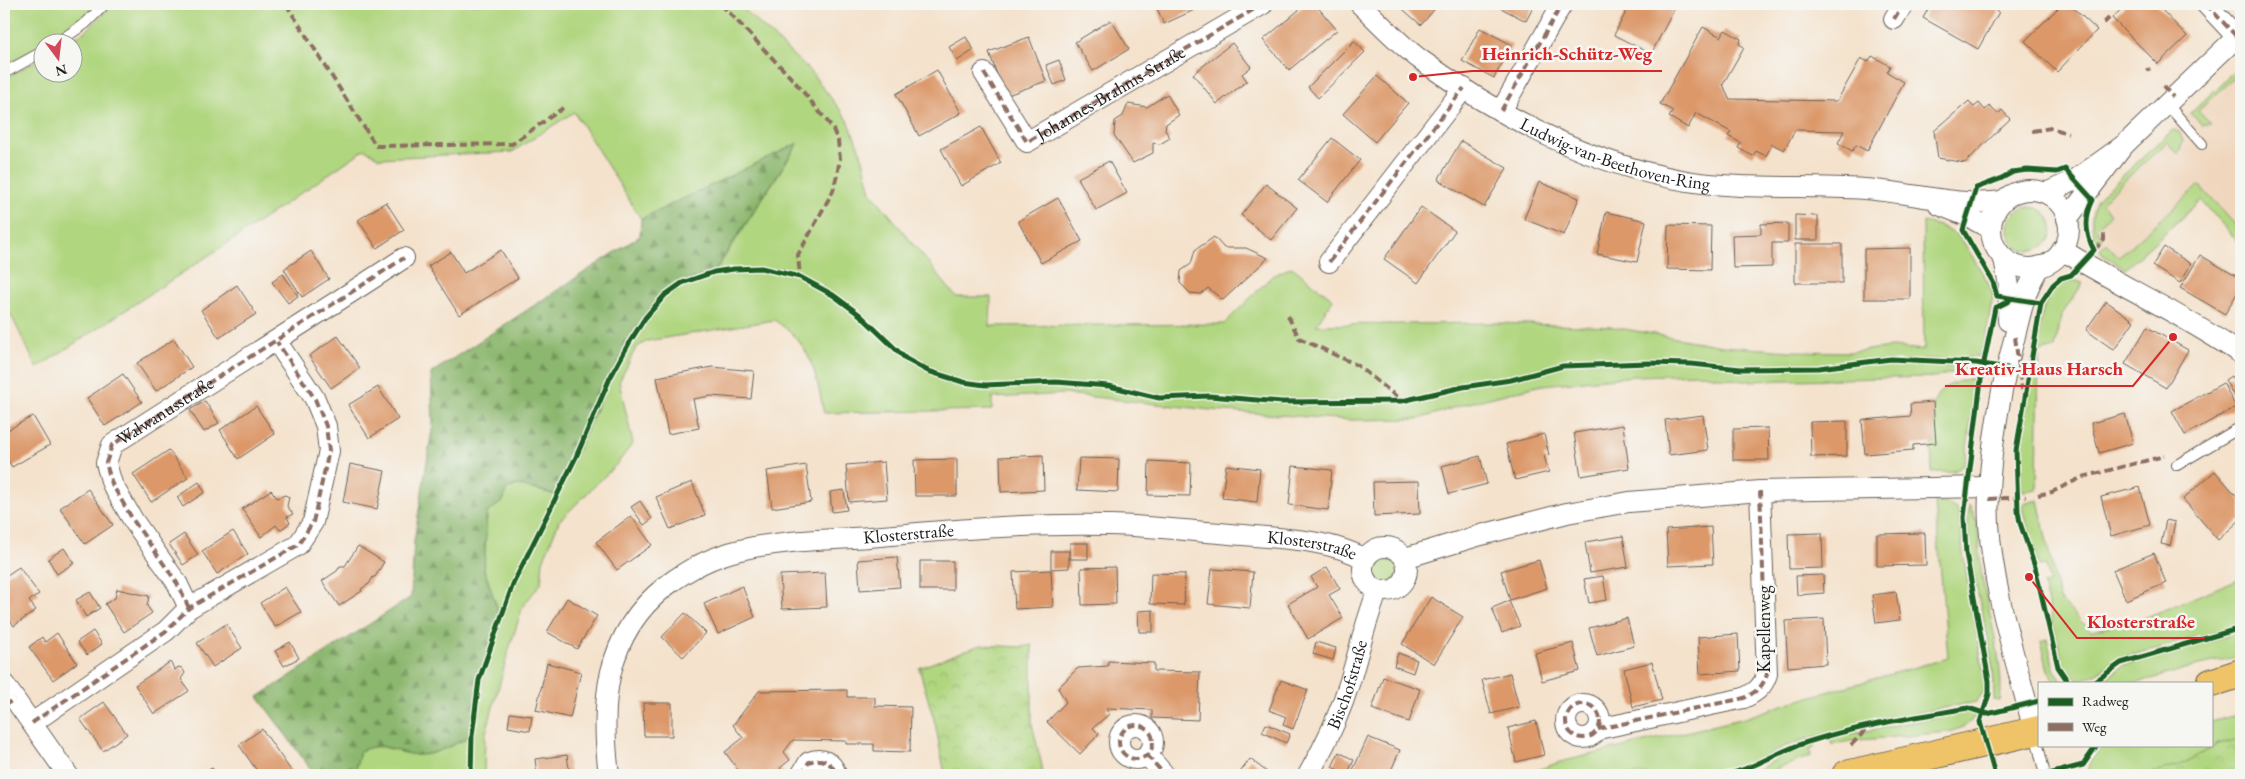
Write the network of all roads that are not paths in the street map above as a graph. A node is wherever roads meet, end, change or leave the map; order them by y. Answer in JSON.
{"nodes":[{"id":1,"x":105,"y":4,"type":"edge"},
{"id":2,"x":1263,"y":4,"type":"edge"},
{"id":3,"x":1360,"y":4,"type":"edge"},
{"id":4,"x":1562,"y":4,"type":"edge"},
{"id":5,"x":2206,"y":4,"type":"edge"},
{"id":6,"x":73,"y":32,"type":"edge"},
{"id":7,"x":2239,"y":35,"type":"edge"},
{"id":8,"x":32,"y":58,"type":"edge"},
{"id":9,"x":4,"y":73,"type":"edge"},
{"id":10,"x":984,"y":73,"type":"dead end"},
{"id":11,"x":1464,"y":88,"type":"junction"},
{"id":12,"x":2166,"y":103,"type":"junction"},
{"id":13,"x":1501,"y":111,"type":"junction"},
{"id":14,"x":2202,"y":144,"type":"dead end"},
{"id":15,"x":2124,"y":145,"type":"junction"},
{"id":16,"x":2046,"y":193,"type":"junction"},
{"id":17,"x":1912,"y":195,"type":"junction"},
{"id":18,"x":2003,"y":201,"type":"junction"},
{"id":19,"x":2067,"y":219,"type":"junction"},
{"id":20,"x":1991,"y":229,"type":"junction"},
{"id":21,"x":2062,"y":250,"type":"junction"},
{"id":22,"x":404,"y":258,"type":"dead end"},
{"id":23,"x":2004,"y":258,"type":"junction"},
{"id":24,"x":1329,"y":262,"type":"dead end"},
{"id":25,"x":2040,"y":266,"type":"junction"},
{"id":26,"x":277,"y":342,"type":"junction"},
{"id":27,"x":2241,"y":354,"type":"edge"},
{"id":28,"x":2007,"y":368,"type":"junction"},
{"id":29,"x":2241,"y":427,"type":"edge"},
{"id":30,"x":2177,"y":465,"type":"dead end"},
{"id":31,"x":1989,"y":487,"type":"junction"},
{"id":32,"x":1760,"y":491,"type":"junction"},
{"id":33,"x":1404,"y":558,"type":"junction"},
{"id":34,"x":1365,"y":559,"type":"junction"},
{"id":35,"x":1378,"y":590,"type":"junction"},
{"id":36,"x":189,"y":608,"type":"junction"},
{"id":37,"x":2241,"y":673,"type":"edge"},
{"id":38,"x":2212,"y":683,"type":"edge"},
{"id":39,"x":4,"y":684,"type":"edge"},
{"id":40,"x":32,"y":723,"type":"junction"},
{"id":41,"x":1598,"y":729,"type":"dead end"},
{"id":42,"x":2036,"y":730,"type":"edge"},
{"id":43,"x":2039,"y":746,"type":"edge"},
{"id":44,"x":1147,"y":755,"type":"dead end"},
{"id":45,"x":1163,"y":774,"type":"edge"},
{"id":46,"x":68,"y":775,"type":"edge"},
{"id":47,"x":609,"y":775,"type":"edge"},
{"id":48,"x":801,"y":775,"type":"edge"},
{"id":49,"x":836,"y":775,"type":"edge"},
{"id":50,"x":1308,"y":775,"type":"edge"},
{"id":51,"x":1846,"y":775,"type":"edge"},
{"id":52,"x":2045,"y":775,"type":"edge"}],
"edges":[{"from":1,"to":6,"type":"lane"},
{"from":2,"to":10,"type":"street","name":"Johannes-Brahms-Straße"},
{"from":3,"to":11,"type":"street","name":"Ludwig-van-Beethoven-Ring"},
{"from":4,"to":13,"type":"street"},
{"from":5,"to":7,"type":"street"},
{"from":7,"to":12,"type":"street","name":"Ludwig-van-Beethoven-Ring"},
{"from":8,"to":9,"type":"lane"},
{"from":11,"to":13,"type":"street","name":"Ludwig-van-Beethoven-Ring"},
{"from":11,"to":24,"type":"street"},
{"from":12,"to":14,"type":"lane"},
{"from":12,"to":15,"type":"street","name":"Ludwig-van-Beethoven-Ring"},
{"from":13,"to":17,"type":"street","name":"Ludwig-van-Beethoven-Ring"},
{"from":15,"to":16,"type":"street","name":"Ludwig-van-Beethoven-Ring"},
{"from":15,"to":19,"type":"street","name":"Ludwig-van-Beethoven-Ring"},
{"from":16,"to":18,"type":"street","name":"Ludwig-van-Beethoven-Ring"},
{"from":16,"to":19,"type":"street"},
{"from":17,"to":18,"type":"street","name":"Ludwig-van-Beethoven-Ring"},
{"from":17,"to":20,"type":"street","name":"Ludwig-van-Beethoven-Ring"},
{"from":18,"to":20,"type":"street"},
{"from":19,"to":21,"type":"street"},
{"from":20,"to":23,"type":"street"},
{"from":21,"to":25,"type":"street"},
{"from":21,"to":27,"type":"street"},
{"from":22,"to":26,"type":"street","name":"Walwanusstraße"},
{"from":23,"to":25,"type":"street"},
{"from":23,"to":28,"type":"street"},
{"from":25,"to":28,"type":"street"},
{"from":26,"to":36,"type":"street"},
{"from":26,"to":36,"type":"street","name":"Walwanusstraße"},
{"from":28,"to":31,"type":"street"},
{"from":29,"to":30,"type":"lane"},
{"from":31,"to":32,"type":"street"},
{"from":31,"to":42,"type":"street"},
{"from":32,"to":33,"type":"street"},
{"from":32,"to":41,"type":"street","name":"Kapellenweg"},
{"from":33,"to":34,"type":"street","name":"Klosterstraße"},
{"from":33,"to":35,"type":"street"},
{"from":34,"to":35,"type":"street","name":"Klosterstraße"},
{"from":34,"to":47,"type":"street","name":"Klosterstraße"},
{"from":35,"to":50,"type":"street","name":"Bischofstraße"},
{"from":36,"to":40,"type":"street"},
{"from":37,"to":38,"type":"main road"},
{"from":39,"to":40,"type":"street"},
{"from":40,"to":46,"type":"street"},
{"from":42,"to":51,"type":"main road"},
{"from":43,"to":52,"type":"lane"},
{"from":44,"to":45,"type":"street"},
{"from":48,"to":49,"type":"street"}]}
